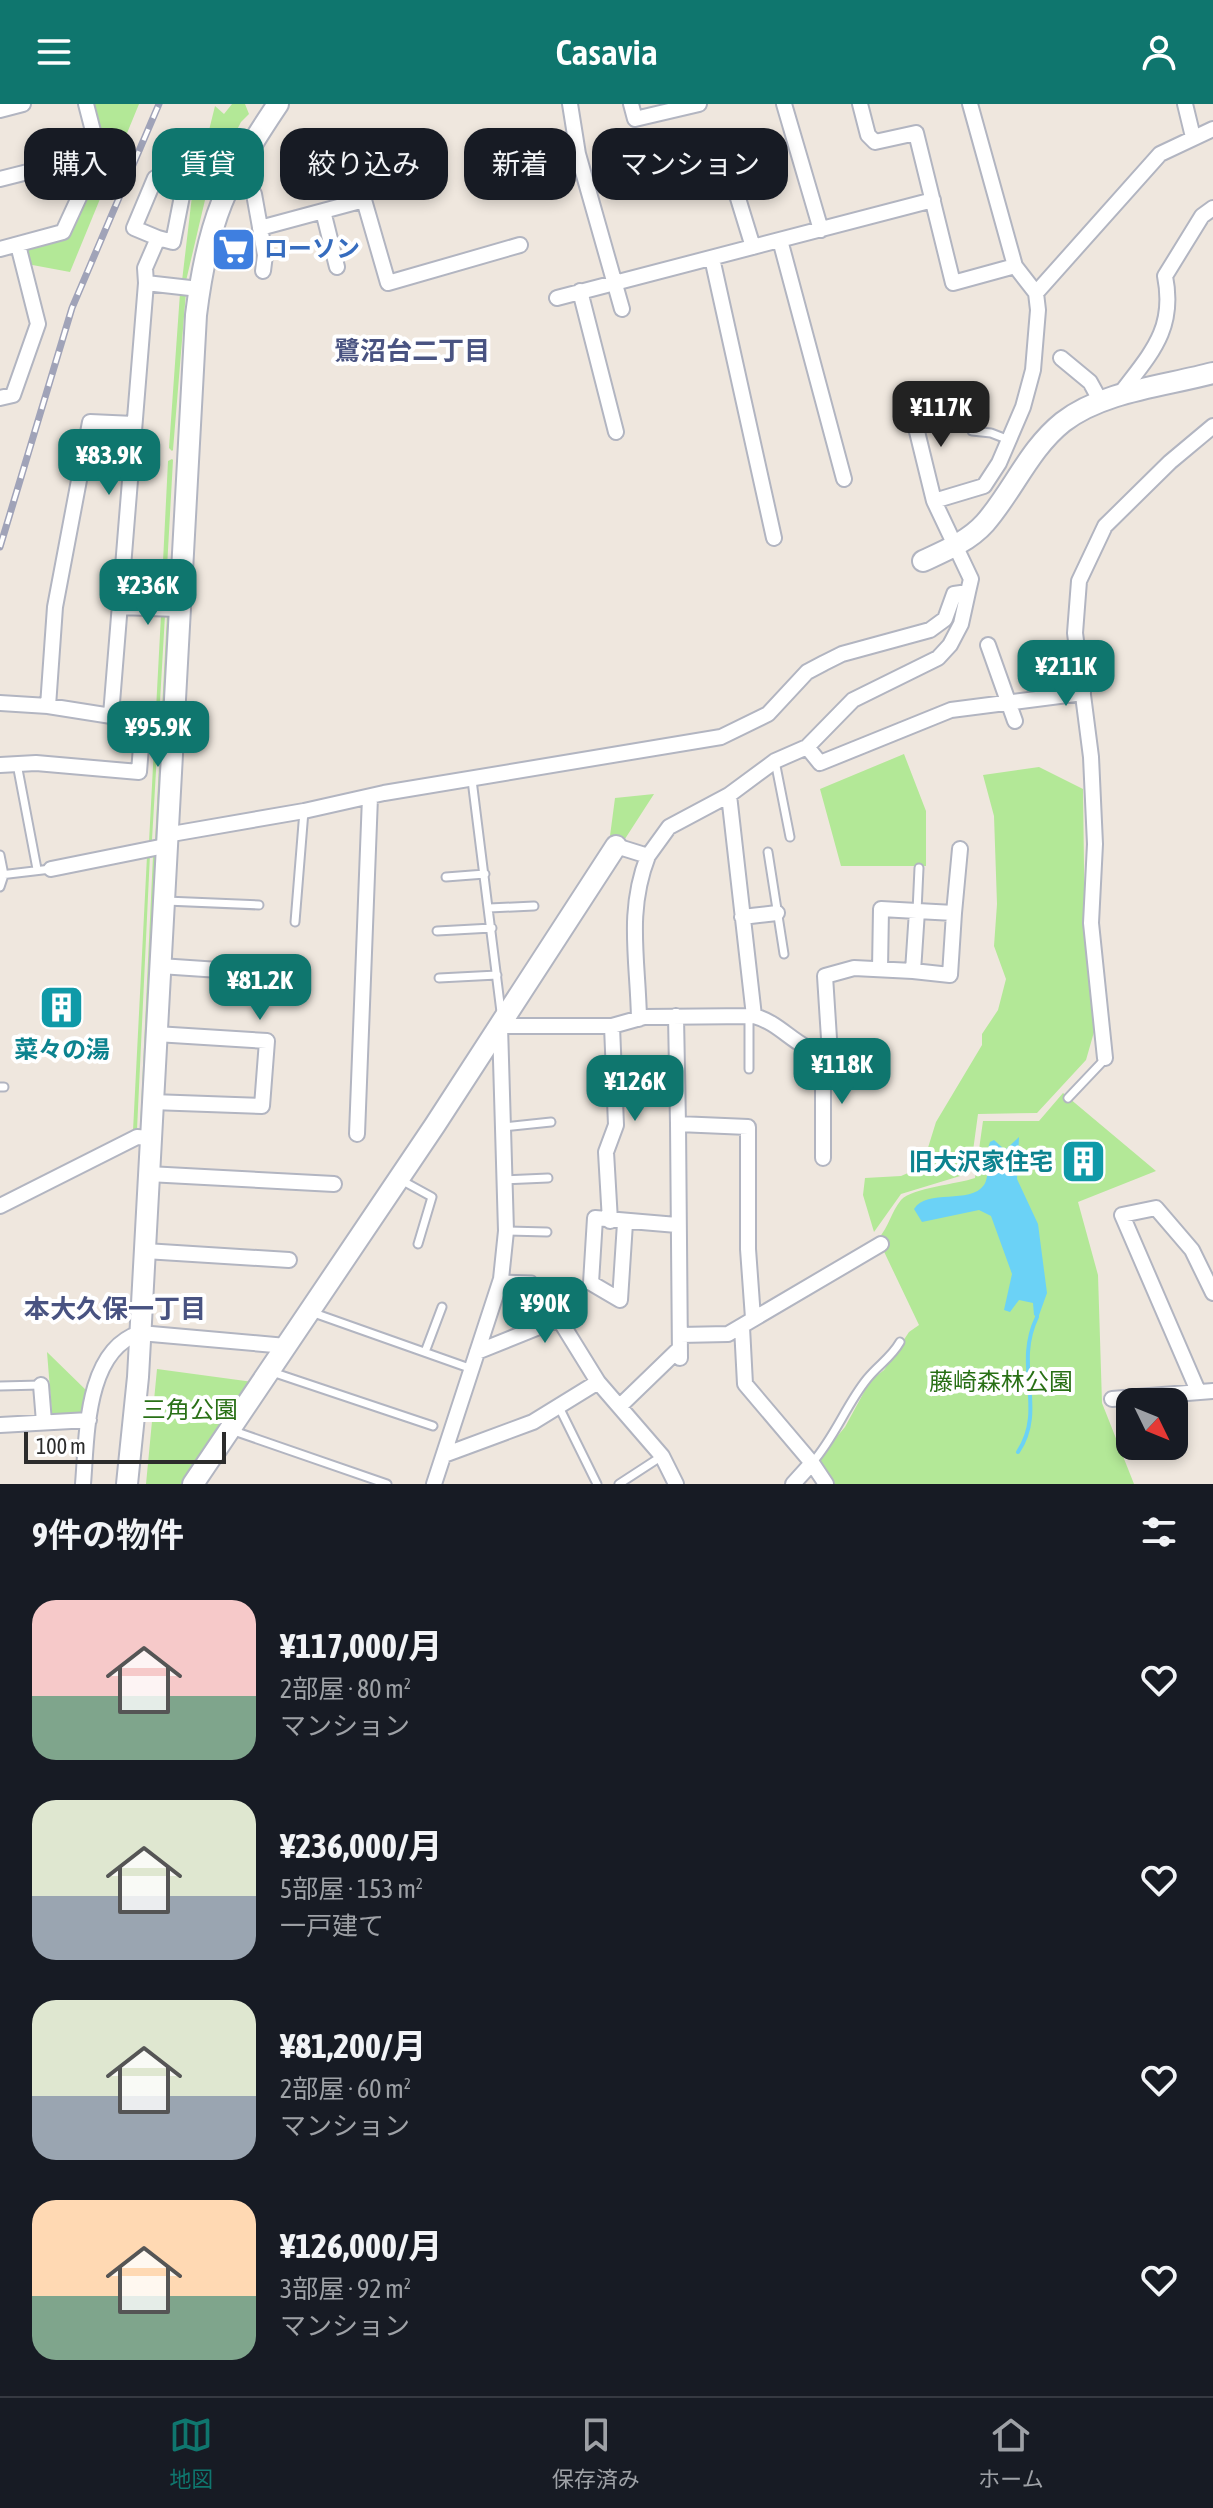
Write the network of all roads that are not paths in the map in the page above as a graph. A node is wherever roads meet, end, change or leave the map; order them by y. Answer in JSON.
{"nodes":[{"id":1,"x":23,"y":104,"type":"edge"},
{"id":2,"x":86,"y":104,"type":"edge"},
{"id":3,"x":570,"y":104,"type":"edge"},
{"id":4,"x":631,"y":104,"type":"edge"},
{"id":5,"x":699,"y":104,"type":"edge"},
{"id":6,"x":784,"y":104,"type":"edge"},
{"id":7,"x":860,"y":104,"type":"edge"},
{"id":8,"x":970,"y":104,"type":"edge"},
{"id":9,"x":1185,"y":104,"type":"edge"},
{"id":10,"x":273,"y":106,"type":"edge"},
{"id":11,"x":0,"y":110,"type":"edge"},
{"id":12,"x":92,"y":128,"type":"edge"},
{"id":13,"x":260,"y":128,"type":"edge"},
{"id":14,"x":1213,"y":129,"type":"edge"},
{"id":15,"x":1193,"y":137,"type":"junction"},
{"id":16,"x":24,"y":173,"type":"edge"},
{"id":17,"x":0,"y":179,"type":"edge"},
{"id":18,"x":78,"y":200,"type":"edge"},
{"id":19,"x":222,"y":200,"type":"edge"},
{"id":20,"x":255,"y":200,"type":"edge"},
{"id":21,"x":739,"y":200,"type":"edge"},
{"id":22,"x":933,"y":200,"type":"junction"},
{"id":23,"x":1213,"y":208,"type":"edge"},
{"id":24,"x":323,"y":211,"type":"junction"},
{"id":25,"x":260,"y":228,"type":"junction"},
{"id":26,"x":821,"y":230,"type":"junction"},
{"id":27,"x":158,"y":238,"type":"junction"},
{"id":28,"x":780,"y":240,"type":"junction"},
{"id":29,"x":18,"y":245,"type":"junction"},
{"id":30,"x":520,"y":245,"type":"dead end"},
{"id":31,"x":753,"y":247,"type":"junction"},
{"id":32,"x":0,"y":249,"type":"edge"},
{"id":33,"x":712,"y":258,"type":"junction"},
{"id":34,"x":1015,"y":266,"type":"junction"},
{"id":35,"x":337,"y":267,"type":"dead end"},
{"id":36,"x":263,"y":271,"type":"dead end"},
{"id":37,"x":146,"y":283,"type":"junction"},
{"id":38,"x":615,"y":283,"type":"junction"},
{"id":39,"x":199,"y":289,"type":"junction"},
{"id":40,"x":580,"y":291,"type":"junction"},
{"id":41,"x":1036,"y":293,"type":"junction"},
{"id":42,"x":557,"y":298,"type":"dead end"},
{"id":43,"x":622,"y":309,"type":"dead end"},
{"id":44,"x":1061,"y":358,"type":"dead end"},
{"id":45,"x":1213,"y":373,"type":"edge"},
{"id":46,"x":0,"y":398,"type":"edge"},
{"id":47,"x":1110,"y":400,"type":"junction"},
{"id":48,"x":967,"y":404,"type":"dead end"},
{"id":49,"x":911,"y":407,"type":"dead end"},
{"id":50,"x":134,"y":424,"type":"junction"},
{"id":51,"x":1213,"y":426,"type":"edge"},
{"id":52,"x":616,"y":432,"type":"dead end"},
{"id":53,"x":1009,"y":440,"type":"junction"},
{"id":54,"x":844,"y":479,"type":"dead end"},
{"id":55,"x":934,"y":501,"type":"junction"},
{"id":56,"x":774,"y":538,"type":"dead end"},
{"id":57,"x":956,"y":546,"type":"junction"},
{"id":58,"x":923,"y":561,"type":"dead end"},
{"id":59,"x":968,"y":592,"type":"junction"},
{"id":60,"x":119,"y":607,"type":"junction"},
{"id":61,"x":178,"y":609,"type":"junction"},
{"id":62,"x":988,"y":645,"type":"dead end"},
{"id":63,"x":1083,"y":693,"type":"junction"},
{"id":64,"x":1008,"y":702,"type":"junction"},
{"id":65,"x":0,"y":703,"type":"edge"},
{"id":66,"x":48,"y":706,"type":"junction"},
{"id":67,"x":111,"y":715,"type":"junction"},
{"id":68,"x":1015,"y":721,"type":"dead end"},
{"id":69,"x":807,"y":747,"type":"junction"},
{"id":70,"x":775,"y":761,"type":"junction"},
{"id":71,"x":17,"y":764,"type":"junction"},
{"id":72,"x":0,"y":765,"type":"edge"},
{"id":73,"x":472,"y":780,"type":"junction"},
{"id":74,"x":729,"y":795,"type":"junction"},
{"id":75,"x":370,"y":797,"type":"junction"},
{"id":76,"x":304,"y":811,"type":"junction"},
{"id":77,"x":790,"y":837,"type":"dead end"},
{"id":78,"x":166,"y":840,"type":"junction"},
{"id":79,"x":616,"y":846,"type":"joint"},
{"id":80,"x":960,"y":849,"type":"dead end"},
{"id":81,"x":768,"y":852,"type":"dead end"},
{"id":82,"x":0,"y":855,"type":"edge"},
{"id":83,"x":648,"y":856,"type":"junction"},
{"id":84,"x":919,"y":868,"type":"dead end"},
{"id":85,"x":44,"y":869,"type":"junction"},
{"id":86,"x":485,"y":874,"type":"junction"},
{"id":87,"x":2,"y":875,"type":"edge"},
{"id":88,"x":446,"y":877,"type":"dead end"},
{"id":89,"x":0,"y":887,"type":"edge"},
{"id":90,"x":163,"y":900,"type":"junction"},
{"id":91,"x":259,"y":905,"type":"dead end"},
{"id":92,"x":534,"y":906,"type":"dead end"},
{"id":93,"x":489,"y":908,"type":"junction"},
{"id":94,"x":917,"y":911,"type":"junction"},
{"id":95,"x":777,"y":913,"type":"junction"},
{"id":96,"x":954,"y":913,"type":"junction"},
{"id":97,"x":742,"y":917,"type":"junction"},
{"id":98,"x":295,"y":922,"type":"dead end"},
{"id":99,"x":492,"y":928,"type":"junction"},
{"id":100,"x":437,"y":931,"type":"dead end"},
{"id":101,"x":784,"y":954,"type":"dead end"},
{"id":102,"x":160,"y":966,"type":"junction"},
{"id":103,"x":880,"y":969,"type":"junction"},
{"id":104,"x":913,"y":971,"type":"junction"},
{"id":105,"x":264,"y":973,"type":"dead end"},
{"id":106,"x":497,"y":975,"type":"junction"},
{"id":107,"x":439,"y":978,"type":"dead end"},
{"id":108,"x":676,"y":1016,"type":"junction"},
{"id":109,"x":752,"y":1016,"type":"junction"},
{"id":110,"x":639,"y":1019,"type":"junction"},
{"id":111,"x":500,"y":1026,"type":"junction"},
{"id":112,"x":612,"y":1026,"type":"junction"},
{"id":113,"x":156,"y":1034,"type":"junction"},
{"id":114,"x":823,"y":1053,"type":"junction"},
{"id":115,"x":1105,"y":1058,"type":"joint"},
{"id":116,"x":749,"y":1069,"type":"dead end"},
{"id":117,"x":1068,"y":1098,"type":"dead end"},
{"id":118,"x":152,"y":1102,"type":"junction"},
{"id":119,"x":551,"y":1122,"type":"dead end"},
{"id":120,"x":678,"y":1124,"type":"junction"},
{"id":121,"x":502,"y":1128,"type":"junction"},
{"id":122,"x":357,"y":1134,"type":"dead end"},
{"id":123,"x":150,"y":1138,"type":"junction"},
{"id":124,"x":823,"y":1158,"type":"dead end"},
{"id":125,"x":148,"y":1174,"type":"junction"},
{"id":126,"x":399,"y":1178,"type":"junction"},
{"id":127,"x":548,"y":1178,"type":"dead end"},
{"id":128,"x":504,"y":1180,"type":"junction"},
{"id":129,"x":334,"y":1184,"type":"dead end"},
{"id":130,"x":0,"y":1206,"type":"edge"},
{"id":131,"x":617,"y":1222,"type":"junction"},
{"id":132,"x":677,"y":1225,"type":"junction"},
{"id":133,"x":506,"y":1231,"type":"junction"},
{"id":134,"x":547,"y":1232,"type":"dead end"},
{"id":135,"x":418,"y":1244,"type":"dead end"},
{"id":136,"x":881,"y":1244,"type":"dead end"},
{"id":137,"x":145,"y":1251,"type":"junction"},
{"id":138,"x":289,"y":1260,"type":"dead end"},
{"id":139,"x":501,"y":1279,"type":"junction"},
{"id":140,"x":532,"y":1280,"type":"dead end"},
{"id":141,"x":1213,"y":1293,"type":"edge"},
{"id":142,"x":442,"y":1307,"type":"dead end"},
{"id":143,"x":309,"y":1312,"type":"junction"},
{"id":144,"x":748,"y":1322,"type":"junction"},
{"id":145,"x":140,"y":1333,"type":"junction"},
{"id":146,"x":900,"y":1342,"type":"dead end"},
{"id":147,"x":286,"y":1346,"type":"junction"},
{"id":148,"x":680,"y":1347,"type":"junction"},
{"id":149,"x":425,"y":1352,"type":"junction"},
{"id":150,"x":477,"y":1352,"type":"junction"},
{"id":151,"x":472,"y":1369,"type":"junction"},
{"id":152,"x":269,"y":1371,"type":"junction"},
{"id":153,"x":598,"y":1382,"type":"junction"},
{"id":154,"x":41,"y":1385,"type":"joint"},
{"id":155,"x":0,"y":1386,"type":"edge"},
{"id":156,"x":1205,"y":1391,"type":"edge"},
{"id":157,"x":1112,"y":1399,"type":"dead end"},
{"id":158,"x":620,"y":1406,"type":"junction"},
{"id":159,"x":559,"y":1407,"type":"junction"},
{"id":160,"x":89,"y":1420,"type":"junction"},
{"id":161,"x":44,"y":1422,"type":"junction"},
{"id":162,"x":0,"y":1425,"type":"edge"},
{"id":163,"x":433,"y":1426,"type":"dead end"},
{"id":164,"x":231,"y":1430,"type":"junction"},
{"id":165,"x":444,"y":1455,"type":"junction"},
{"id":166,"x":662,"y":1456,"type":"junction"},
{"id":167,"x":812,"y":1463,"type":"junction"},
{"id":168,"x":83,"y":1484,"type":"edge"},
{"id":169,"x":127,"y":1484,"type":"edge"},
{"id":170,"x":193,"y":1484,"type":"edge"},
{"id":171,"x":387,"y":1484,"type":"edge"},
{"id":172,"x":434,"y":1484,"type":"edge"},
{"id":173,"x":597,"y":1484,"type":"edge"},
{"id":174,"x":619,"y":1484,"type":"edge"},
{"id":175,"x":676,"y":1484,"type":"edge"},
{"id":176,"x":793,"y":1484,"type":"edge"},
{"id":177,"x":826,"y":1484,"type":"edge"}],
"edges":[{"from":1,"to":11,"type":"street"},
{"from":2,"to":12,"type":"street"},
{"from":3,"to":38,"type":"street"},
{"from":4,"to":5,"type":"street"},
{"from":6,"to":26,"type":"street"},
{"from":7,"to":22,"type":"street"},
{"from":8,"to":34,"type":"street"},
{"from":9,"to":15,"type":"street"},
{"from":10,"to":13,"type":"street"},
{"from":14,"to":15,"type":"street"},
{"from":15,"to":41,"type":"street"},
{"from":16,"to":17,"type":"street"},
{"from":18,"to":29,"type":"street"},
{"from":19,"to":39,"type":"street"},
{"from":20,"to":25,"type":"street"},
{"from":21,"to":31,"type":"street"},
{"from":22,"to":26,"type":"street"},
{"from":22,"to":34,"type":"street"},
{"from":23,"to":47,"type":"street"},
{"from":24,"to":25,"type":"street"},
{"from":24,"to":30,"type":"street"},
{"from":24,"to":35,"type":"street"},
{"from":25,"to":36,"type":"street"},
{"from":26,"to":28,"type":"street"},
{"from":27,"to":27,"type":"street"},
{"from":27,"to":37,"type":"street"},
{"from":28,"to":31,"type":"street"},
{"from":28,"to":54,"type":"street"},
{"from":29,"to":32,"type":"street"},
{"from":29,"to":46,"type":"street"},
{"from":31,"to":33,"type":"street"},
{"from":33,"to":38,"type":"street"},
{"from":33,"to":56,"type":"street"},
{"from":34,"to":41,"type":"street"},
{"from":37,"to":39,"type":"street"},
{"from":37,"to":50,"type":"street"},
{"from":38,"to":40,"type":"street"},
{"from":38,"to":43,"type":"street"},
{"from":39,"to":61,"type":"street"},
{"from":40,"to":42,"type":"street"},
{"from":40,"to":52,"type":"street"},
{"from":41,"to":53,"type":"street"},
{"from":44,"to":47,"type":"street"},
{"from":45,"to":47,"type":"street"},
{"from":47,"to":57,"type":"street"},
{"from":48,"to":53,"type":"lane"},
{"from":49,"to":55,"type":"street"},
{"from":50,"to":60,"type":"street"},
{"from":50,"to":66,"type":"street"},
{"from":51,"to":63,"type":"street"},
{"from":53,"to":55,"type":"street"},
{"from":55,"to":57,"type":"street"},
{"from":57,"to":58,"type":"street"},
{"from":57,"to":59,"type":"street"},
{"from":59,"to":69,"type":"street"},
{"from":59,"to":73,"type":"street"},
{"from":60,"to":61,"type":"street"},
{"from":60,"to":67,"type":"street"},
{"from":61,"to":78,"type":"street"},
{"from":62,"to":64,"type":"street"},
{"from":63,"to":64,"type":"street"},
{"from":63,"to":115,"type":"street"},
{"from":64,"to":68,"type":"street"},
{"from":64,"to":69,"type":"street"},
{"from":65,"to":66,"type":"street"},
{"from":66,"to":67,"type":"street"},
{"from":67,"to":71,"type":"street"},
{"from":69,"to":70,"type":"street"},
{"from":70,"to":74,"type":"street"},
{"from":70,"to":77,"type":"lane"},
{"from":71,"to":72,"type":"street"},
{"from":71,"to":85,"type":"lane"},
{"from":73,"to":75,"type":"street"},
{"from":73,"to":86,"type":"lane"},
{"from":74,"to":83,"type":"street"},
{"from":74,"to":97,"type":"street"},
{"from":75,"to":76,"type":"street"},
{"from":75,"to":122,"type":"street"},
{"from":76,"to":78,"type":"street"},
{"from":76,"to":98,"type":"lane"},
{"from":78,"to":85,"type":"street"},
{"from":78,"to":90,"type":"street"},
{"from":79,"to":83,"type":"street"},
{"from":79,"to":111,"type":"street"},
{"from":80,"to":96,"type":"street"},
{"from":81,"to":95,"type":"lane"},
{"from":82,"to":87,"type":"lane"},
{"from":83,"to":110,"type":"street"},
{"from":84,"to":94,"type":"lane"},
{"from":85,"to":87,"type":"lane"},
{"from":86,"to":88,"type":"lane"},
{"from":86,"to":93,"type":"lane"},
{"from":87,"to":89,"type":"lane"},
{"from":90,"to":91,"type":"lane"},
{"from":90,"to":102,"type":"street"},
{"from":92,"to":93,"type":"lane"},
{"from":93,"to":99,"type":"lane"},
{"from":94,"to":96,"type":"street"},
{"from":94,"to":103,"type":"street"},
{"from":94,"to":104,"type":"street"},
{"from":95,"to":97,"type":"street"},
{"from":95,"to":101,"type":"lane"},
{"from":96,"to":104,"type":"street"},
{"from":97,"to":109,"type":"street"},
{"from":99,"to":100,"type":"lane"},
{"from":99,"to":106,"type":"lane"},
{"from":102,"to":105,"type":"street"},
{"from":102,"to":113,"type":"street"},
{"from":103,"to":104,"type":"street"},
{"from":103,"to":114,"type":"street"},
{"from":106,"to":107,"type":"lane"},
{"from":106,"to":111,"type":"lane"},
{"from":108,"to":109,"type":"street"},
{"from":108,"to":110,"type":"street"},
{"from":108,"to":120,"type":"street"},
{"from":109,"to":114,"type":"street"},
{"from":109,"to":116,"type":"lane"},
{"from":110,"to":112,"type":"street"},
{"from":111,"to":112,"type":"street"},
{"from":111,"to":121,"type":"street"},
{"from":111,"to":126,"type":"street"},
{"from":112,"to":131,"type":"street"},
{"from":113,"to":118,"type":"street"},
{"from":113,"to":118,"type":"street"},
{"from":114,"to":124,"type":"street"},
{"from":115,"to":117,"type":"lane"},
{"from":118,"to":123,"type":"street"},
{"from":119,"to":121,"type":"lane"},
{"from":120,"to":132,"type":"street"},
{"from":120,"to":144,"type":"street"},
{"from":121,"to":128,"type":"street"},
{"from":123,"to":125,"type":"street"},
{"from":123,"to":130,"type":"street"},
{"from":125,"to":129,"type":"street"},
{"from":125,"to":137,"type":"street"},
{"from":126,"to":135,"type":"lane"},
{"from":126,"to":143,"type":"street"},
{"from":127,"to":128,"type":"lane"},
{"from":128,"to":133,"type":"street"},
{"from":131,"to":131,"type":"street"},
{"from":131,"to":132,"type":"street"},
{"from":132,"to":148,"type":"street"},
{"from":133,"to":134,"type":"lane"},
{"from":133,"to":139,"type":"street"},
{"from":136,"to":144,"type":"street"},
{"from":137,"to":138,"type":"street"},
{"from":137,"to":145,"type":"street"},
{"from":139,"to":140,"type":"lane"},
{"from":139,"to":150,"type":"street"},
{"from":141,"to":156,"type":"street"},
{"from":142,"to":149,"type":"lane"},
{"from":143,"to":147,"type":"street"},
{"from":143,"to":149,"type":"lane"},
{"from":144,"to":148,"type":"street"},
{"from":144,"to":167,"type":"street"},
{"from":145,"to":147,"type":"street"},
{"from":145,"to":160,"type":"street"},
{"from":145,"to":169,"type":"street"},
{"from":146,"to":167,"type":"lane"},
{"from":147,"to":152,"type":"street"},
{"from":148,"to":158,"type":"street"},
{"from":149,"to":151,"type":"lane"},
{"from":150,"to":151,"type":"street"},
{"from":150,"to":153,"type":"street"},
{"from":151,"to":165,"type":"street"},
{"from":152,"to":163,"type":"lane"},
{"from":152,"to":164,"type":"street"},
{"from":153,"to":158,"type":"street"},
{"from":153,"to":159,"type":"street"},
{"from":154,"to":155,"type":"lane"},
{"from":154,"to":161,"type":"street"},
{"from":156,"to":157,"type":"street"},
{"from":158,"to":166,"type":"street"},
{"from":159,"to":165,"type":"street"},
{"from":159,"to":173,"type":"lane"},
{"from":160,"to":161,"type":"street"},
{"from":160,"to":168,"type":"street"},
{"from":161,"to":162,"type":"street"},
{"from":164,"to":170,"type":"street"},
{"from":164,"to":171,"type":"lane"},
{"from":165,"to":172,"type":"street"},
{"from":166,"to":174,"type":"lane"},
{"from":166,"to":175,"type":"street"},
{"from":167,"to":176,"type":"street"},
{"from":167,"to":177,"type":"street"}]}
